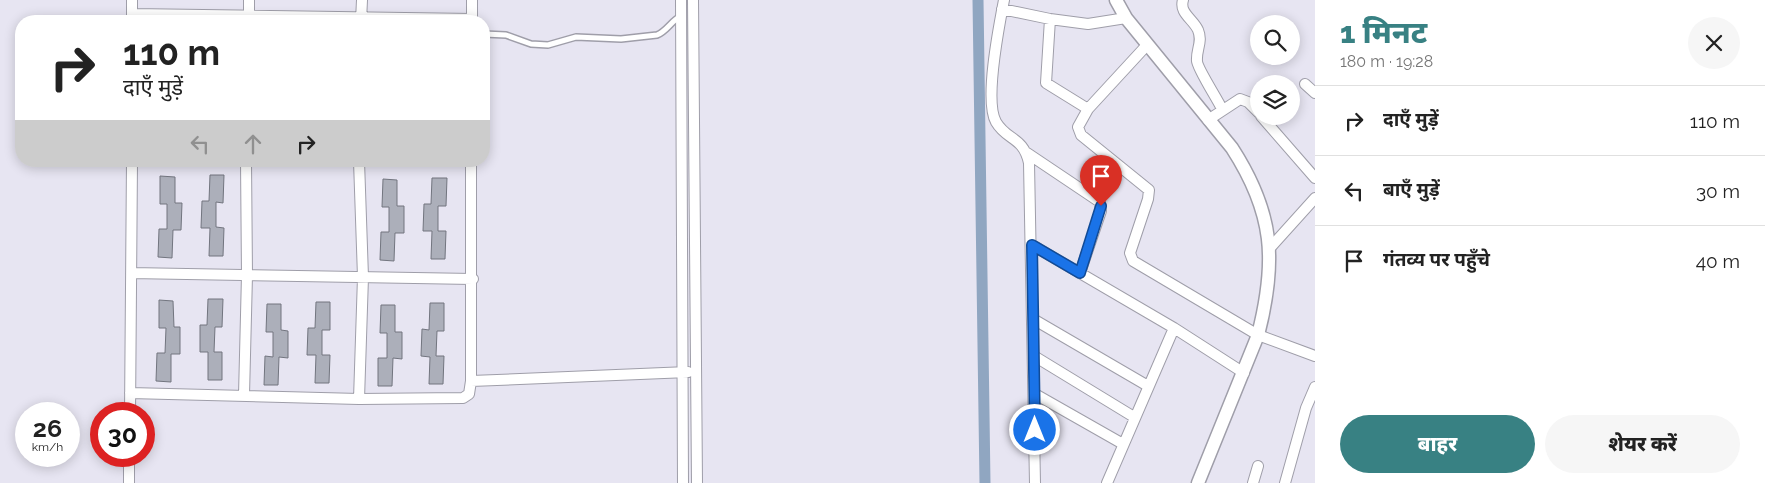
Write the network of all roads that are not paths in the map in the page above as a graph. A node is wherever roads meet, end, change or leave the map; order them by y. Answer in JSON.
{"nodes":[{"id":1,"x":132,"y":0,"type":"edge"},
{"id":2,"x":249,"y":0,"type":"edge"},
{"id":3,"x":362,"y":0,"type":"edge"},
{"id":4,"x":472,"y":0,"type":"edge"},
{"id":5,"x":681,"y":0,"type":"edge"},
{"id":6,"x":692,"y":0,"type":"edge"},
{"id":7,"x":1116,"y":0,"type":"edge"},
{"id":8,"x":1183,"y":0,"type":"edge"},
{"id":9,"x":1003,"y":4,"type":"edge"},
{"id":10,"x":132,"y":15,"type":"edge"},
{"id":11,"x":250,"y":15,"type":"edge"},
{"id":12,"x":361,"y":15,"type":"edge"},
{"id":13,"x":472,"y":15,"type":"edge"},
{"id":14,"x":681,"y":15,"type":"junction"},
{"id":15,"x":1126,"y":18,"type":"junction"},
{"id":16,"x":1050,"y":19,"type":"junction"},
{"id":17,"x":490,"y":34,"type":"edge"},
{"id":18,"x":1147,"y":45,"type":"junction"},
{"id":19,"x":1305,"y":84,"type":"dead end"},
{"id":20,"x":1315,"y":93,"type":"edge"},
{"id":21,"x":1250,"y":104,"type":"edge"},
{"id":22,"x":1088,"y":109,"type":"junction"},
{"id":23,"x":1222,"y":109,"type":"junction"},
{"id":24,"x":1208,"y":120,"type":"junction"},
{"id":25,"x":1269,"y":125,"type":"edge"},
{"id":26,"x":1027,"y":153,"type":"junction"},
{"id":27,"x":132,"y":167,"type":"edge"},
{"id":28,"x":246,"y":167,"type":"edge"},
{"id":29,"x":359,"y":167,"type":"edge"},
{"id":30,"x":472,"y":167,"type":"edge"},
{"id":31,"x":1315,"y":178,"type":"edge"},
{"id":32,"x":1315,"y":198,"type":"edge"},
{"id":33,"x":1032,"y":245,"type":"junction"},
{"id":34,"x":1270,"y":248,"type":"junction"},
{"id":35,"x":131,"y":273,"type":"junction"},
{"id":36,"x":1080,"y":273,"type":"junction"},
{"id":37,"x":247,"y":275,"type":"junction"},
{"id":38,"x":363,"y":277,"type":"junction"},
{"id":39,"x":473,"y":279,"type":"junction"},
{"id":40,"x":1033,"y":319,"type":"junction"},
{"id":41,"x":1174,"y":328,"type":"junction"},
{"id":42,"x":1258,"y":335,"type":"junction"},
{"id":43,"x":1034,"y":356,"type":"junction"},
{"id":44,"x":1315,"y":356,"type":"edge"},
{"id":45,"x":696,"y":372,"type":"junction"},
{"id":46,"x":683,"y":373,"type":"junction"},
{"id":47,"x":1244,"y":373,"type":"junction"},
{"id":48,"x":471,"y":381,"type":"junction"},
{"id":49,"x":1148,"y":386,"type":"junction"},
{"id":50,"x":1315,"y":387,"type":"edge"},
{"id":51,"x":130,"y":393,"type":"junction"},
{"id":52,"x":1035,"y":394,"type":"junction"},
{"id":53,"x":244,"y":395,"type":"junction"},
{"id":54,"x":359,"y":399,"type":"junction"},
{"id":55,"x":130,"y":402,"type":"edge"},
{"id":56,"x":1134,"y":417,"type":"junction"},
{"id":57,"x":1123,"y":444,"type":"junction"},
{"id":58,"x":1258,"y":466,"type":"dead end"},
{"id":59,"x":129,"y":467,"type":"edge"},
{"id":60,"x":129,"y":483,"type":"edge"},
{"id":61,"x":683,"y":483,"type":"edge"},
{"id":62,"x":697,"y":483,"type":"edge"},
{"id":63,"x":1035,"y":483,"type":"edge"},
{"id":64,"x":1107,"y":483,"type":"edge"},
{"id":65,"x":1198,"y":483,"type":"edge"},
{"id":66,"x":1253,"y":483,"type":"edge"},
{"id":67,"x":1285,"y":483,"type":"edge"}],
"edges":[{"from":1,"to":10,"type":"street"},
{"from":2,"to":11,"type":"street"},
{"from":3,"to":12,"type":"street"},
{"from":4,"to":13,"type":"street"},
{"from":5,"to":14,"type":"street"},
{"from":6,"to":45,"type":"street"},
{"from":7,"to":15,"type":"street"},
{"from":8,"to":23,"type":"street"},
{"from":9,"to":16,"type":"street"},
{"from":9,"to":26,"type":"street"},
{"from":14,"to":17,"type":"lane"},
{"from":14,"to":46,"type":"street"},
{"from":15,"to":16,"type":"street"},
{"from":15,"to":18,"type":"street"},
{"from":16,"to":22,"type":"street"},
{"from":18,"to":22,"type":"street"},
{"from":18,"to":24,"type":"street"},
{"from":19,"to":20,"type":"street"},
{"from":21,"to":23,"type":"street"},
{"from":22,"to":42,"type":"street"},
{"from":23,"to":24,"type":"street"},
{"from":24,"to":34,"type":"street"},
{"from":25,"to":31,"type":"street"},
{"from":26,"to":33,"type":"street"},
{"from":26,"to":36,"type":"street"},
{"from":27,"to":35,"type":"street"},
{"from":28,"to":37,"type":"street"},
{"from":29,"to":38,"type":"street"},
{"from":30,"to":39,"type":"street"},
{"from":32,"to":34,"type":"street"},
{"from":33,"to":36,"type":"street"},
{"from":33,"to":40,"type":"street"},
{"from":34,"to":42,"type":"street"},
{"from":35,"to":37,"type":"street"},
{"from":35,"to":51,"type":"street"},
{"from":36,"to":41,"type":"street"},
{"from":37,"to":38,"type":"street"},
{"from":37,"to":53,"type":"street"},
{"from":38,"to":39,"type":"street"},
{"from":38,"to":54,"type":"street"},
{"from":39,"to":48,"type":"street"},
{"from":40,"to":43,"type":"street"},
{"from":40,"to":49,"type":"street"},
{"from":41,"to":47,"type":"street"},
{"from":41,"to":49,"type":"street"},
{"from":42,"to":44,"type":"street"},
{"from":42,"to":47,"type":"street"},
{"from":43,"to":52,"type":"street"},
{"from":43,"to":56,"type":"street"},
{"from":45,"to":46,"type":"street"},
{"from":45,"to":62,"type":"street"},
{"from":46,"to":48,"type":"street"},
{"from":46,"to":61,"type":"street"},
{"from":47,"to":65,"type":"street"},
{"from":48,"to":54,"type":"street"},
{"from":49,"to":56,"type":"street"},
{"from":50,"to":67,"type":"street"},
{"from":51,"to":53,"type":"street"},
{"from":51,"to":55,"type":"street"},
{"from":52,"to":57,"type":"street"},
{"from":52,"to":63,"type":"street"},
{"from":53,"to":54,"type":"street"},
{"from":56,"to":57,"type":"street"},
{"from":57,"to":64,"type":"street"},
{"from":58,"to":66,"type":"street"},
{"from":59,"to":60,"type":"street"}]}
